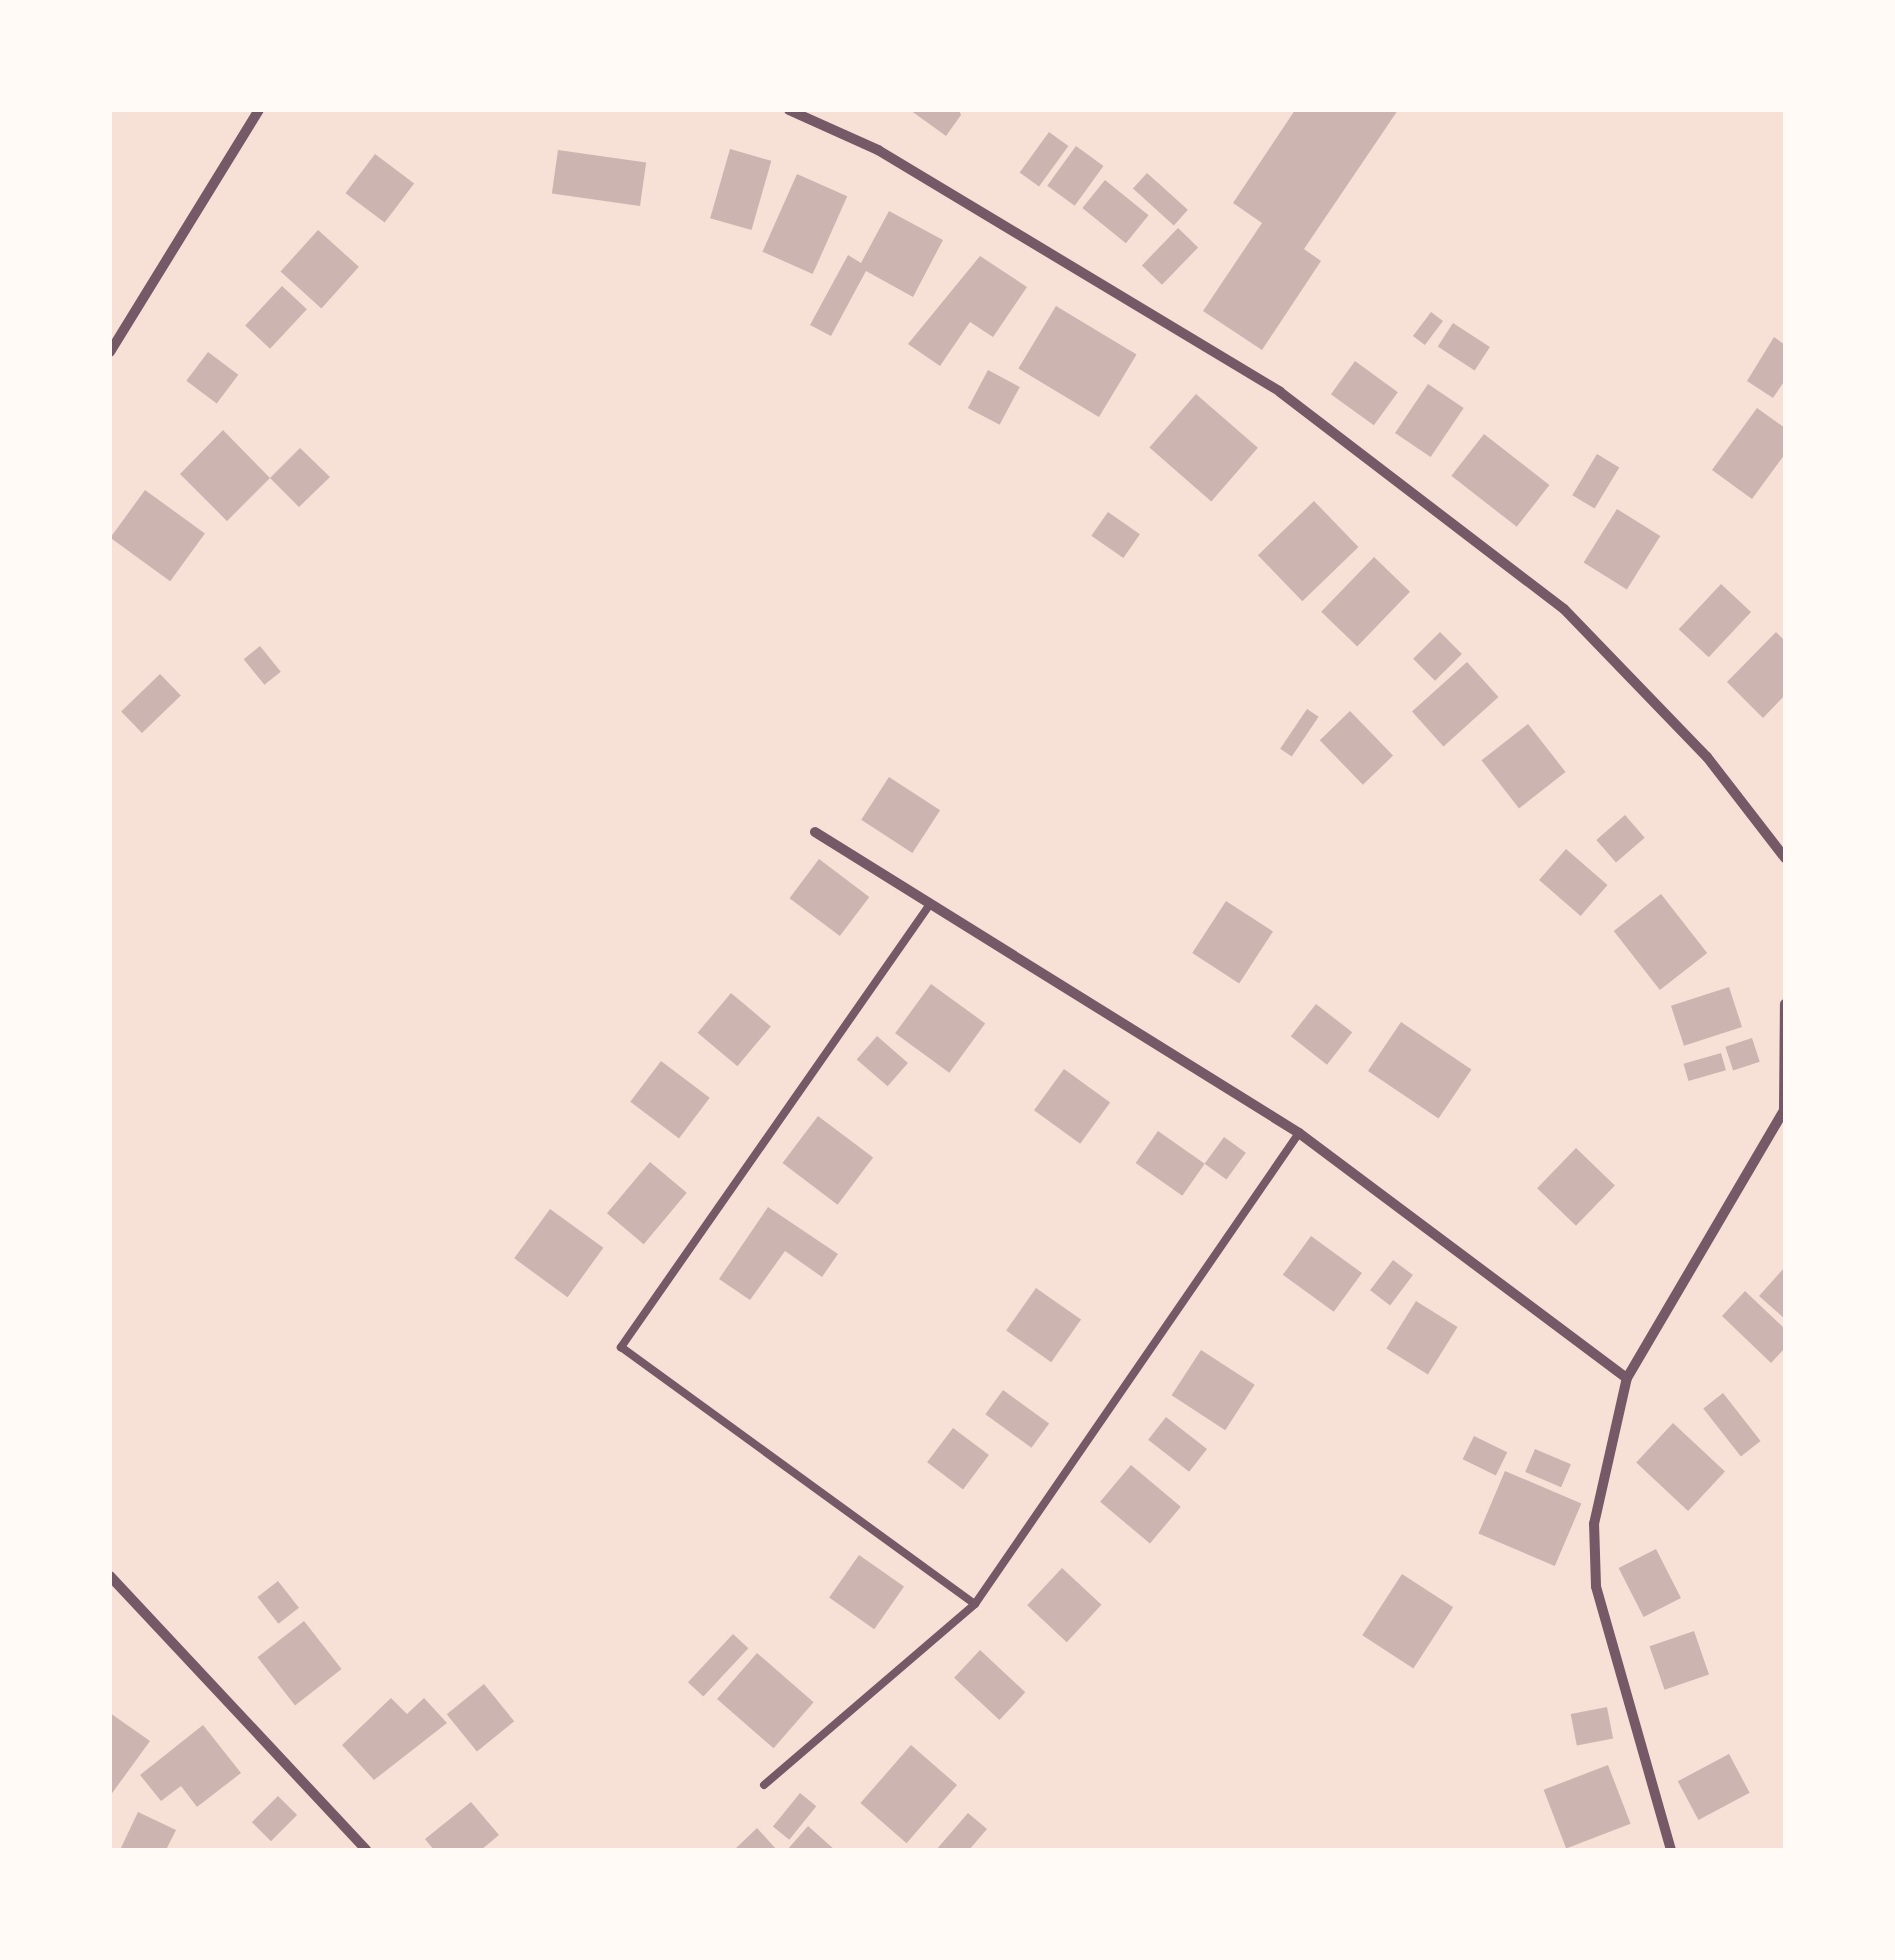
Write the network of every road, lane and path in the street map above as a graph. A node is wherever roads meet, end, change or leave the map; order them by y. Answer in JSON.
{"nodes":[{"id":1,"x":259,"y":110,"type":"edge"},
{"id":2,"x":788,"y":110,"type":"edge"},
{"id":3,"x":110,"y":352,"type":"edge"},
{"id":4,"x":814,"y":832,"type":"dead end"},
{"id":5,"x":1785,"y":858,"type":"edge"},
{"id":6,"x":928,"y":907,"type":"junction"},
{"id":7,"x":1785,"y":1004,"type":"edge"},
{"id":8,"x":1299,"y":1133,"type":"junction"},
{"id":9,"x":1627,"y":1378,"type":"junction"},
{"id":10,"x":110,"y":1576,"type":"edge"},
{"id":11,"x":975,"y":1604,"type":"junction"},
{"id":12,"x":764,"y":1785,"type":"dead end"},
{"id":13,"x":366,"y":1850,"type":"edge"},
{"id":14,"x":1671,"y":1850,"type":"edge"}],
"edges":[{"from":1,"to":3,"type":"street"},
{"from":2,"to":5,"type":"street"},
{"from":4,"to":6,"type":"street"},
{"from":6,"to":8,"type":"street"},
{"from":6,"to":11,"type":"lane"},
{"from":7,"to":9,"type":"street"},
{"from":8,"to":9,"type":"street"},
{"from":8,"to":11,"type":"lane"},
{"from":9,"to":14,"type":"street"},
{"from":10,"to":13,"type":"street"},
{"from":11,"to":12,"type":"lane"}]}
